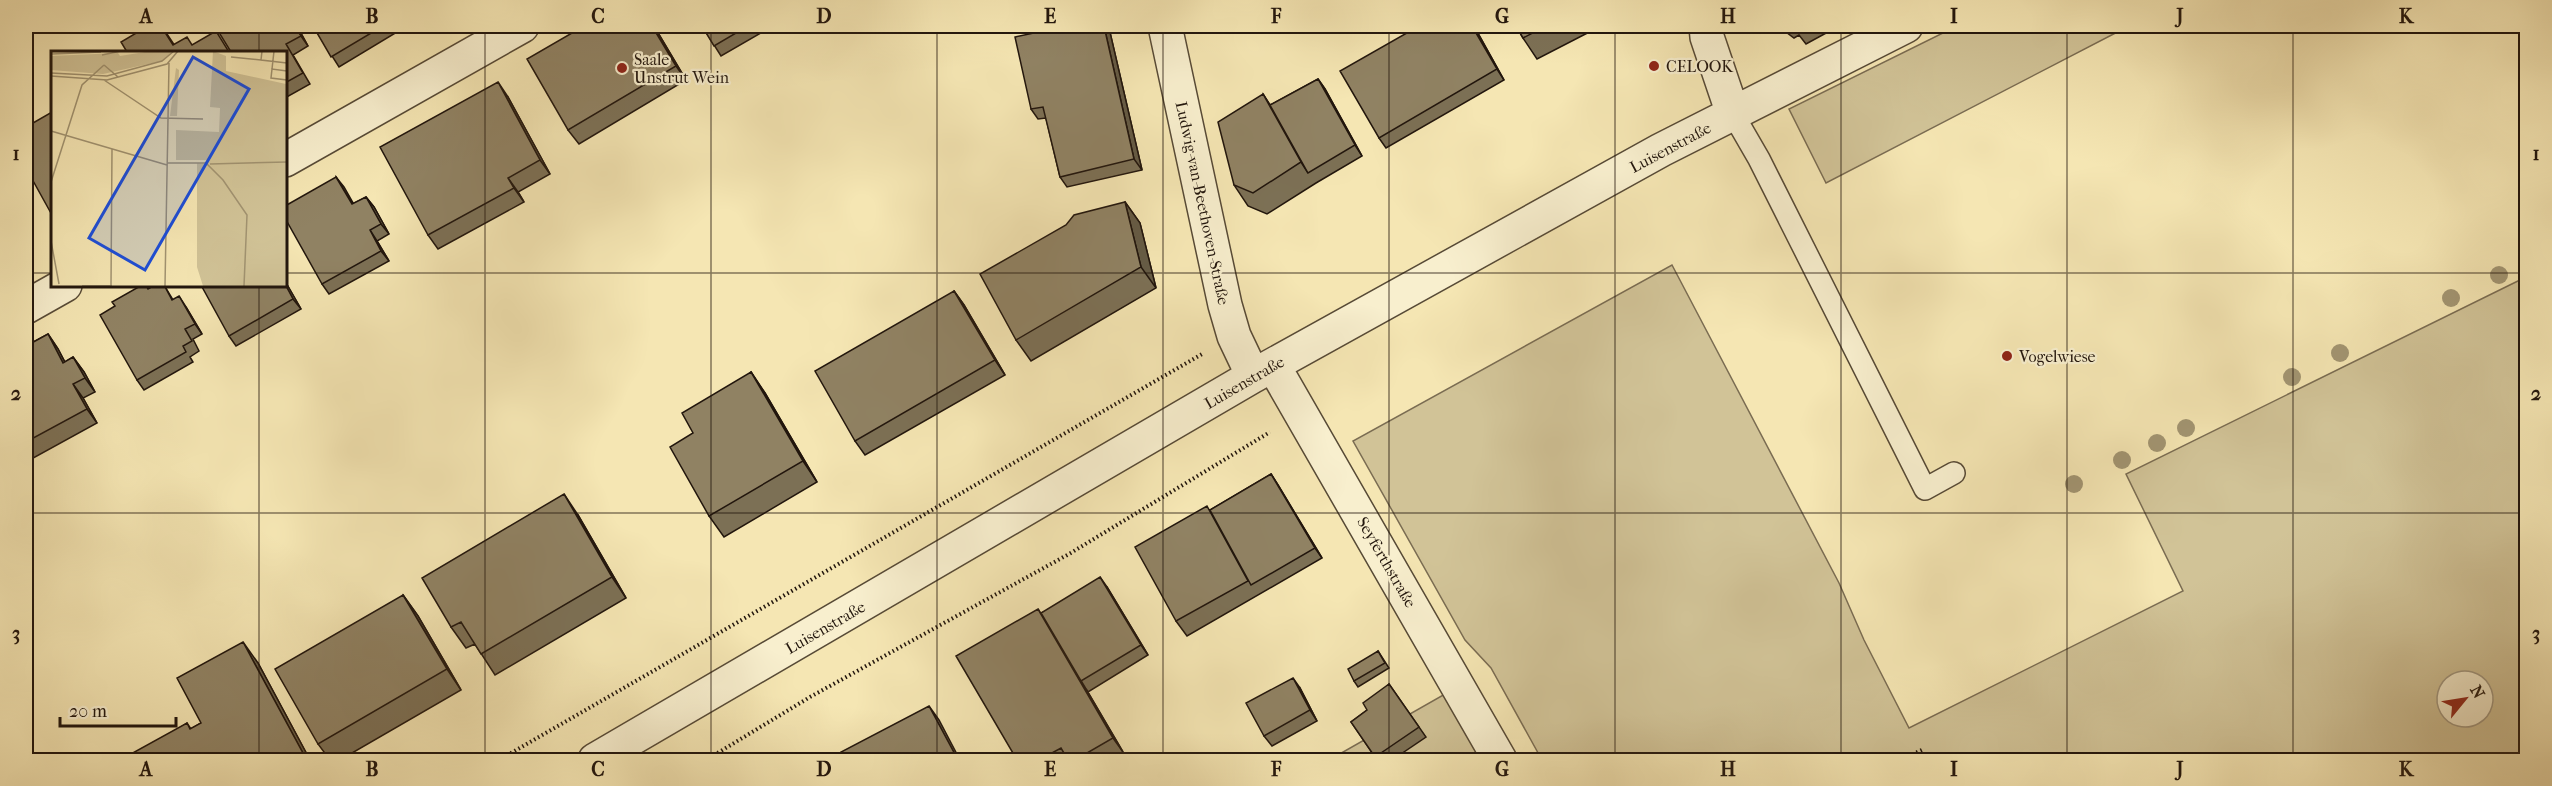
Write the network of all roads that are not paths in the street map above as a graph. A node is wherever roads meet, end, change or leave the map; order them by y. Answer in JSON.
{"nodes":[{"id":1,"x":522,"y":26,"type":"edge"},
{"id":2,"x":1164,"y":26,"type":"edge"},
{"id":3,"x":1706,"y":26,"type":"edge"},
{"id":4,"x":1906,"y":26,"type":"edge"},
{"id":5,"x":1733,"y":114,"type":"junction"},
{"id":6,"x":286,"y":159,"type":"edge"},
{"id":7,"x":63,"y":286,"type":"edge"},
{"id":8,"x":26,"y":308,"type":"edge"},
{"id":9,"x":1263,"y":370,"type":"junction"},
{"id":10,"x":1954,"y":473,"type":"dead end"},
{"id":11,"x":596,"y":760,"type":"edge"},
{"id":12,"x":1500,"y":760,"type":"edge"}],
"edges":[{"from":1,"to":6,"type":"street"},
{"from":2,"to":9,"type":"street","name":"Ludwig-van-Beethoven-Straße"},
{"from":3,"to":5,"type":"street"},
{"from":4,"to":5,"type":"street","name":"Luisenstraße"},
{"from":5,"to":9,"type":"street","name":"Luisenstraße"},
{"from":5,"to":10,"type":"lane"},
{"from":7,"to":8,"type":"street"},
{"from":9,"to":11,"type":"street","name":"Luisenstraße"},
{"from":9,"to":12,"type":"street","name":"Seyferthstraße"}]}
